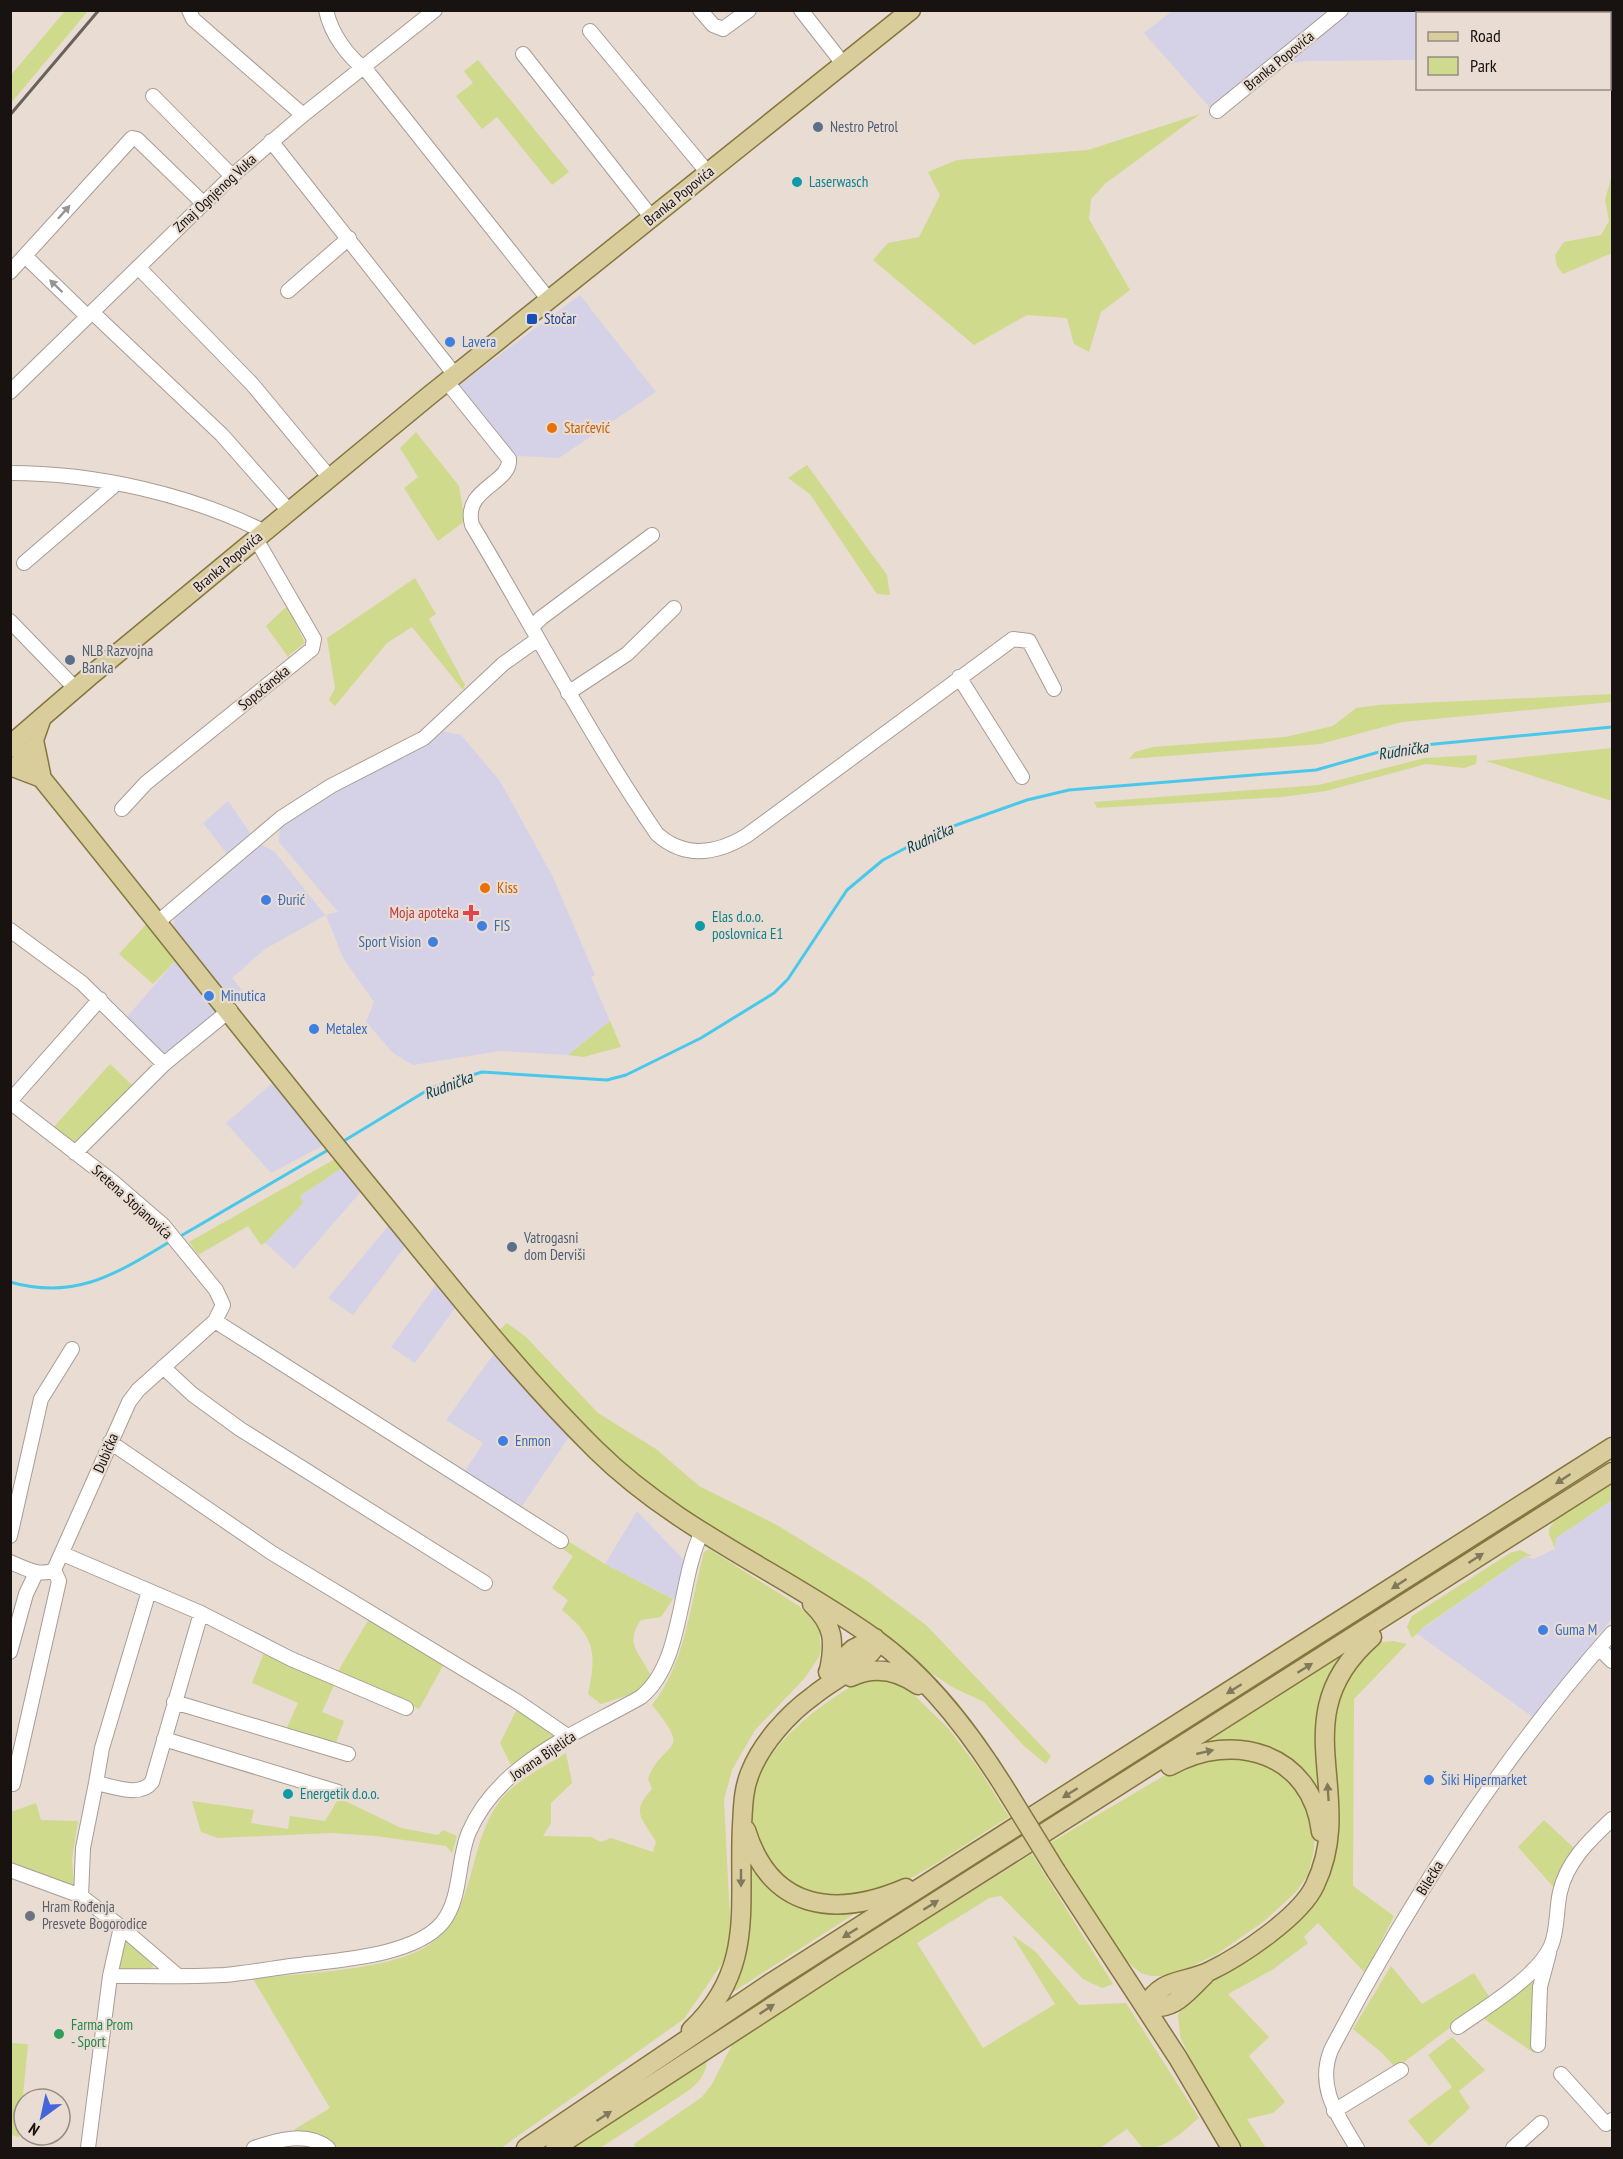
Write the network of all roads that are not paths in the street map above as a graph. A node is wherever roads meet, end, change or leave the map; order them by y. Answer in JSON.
{"nodes":[{"id":1,"x":189,"y":10,"type":"edge"},
{"id":2,"x":326,"y":10,"type":"edge"},
{"id":3,"x":435,"y":10,"type":"edge"},
{"id":4,"x":700,"y":10,"type":"edge"},
{"id":5,"x":749,"y":10,"type":"edge"},
{"id":6,"x":801,"y":10,"type":"edge"},
{"id":7,"x":910,"y":10,"type":"edge"},
{"id":8,"x":1341,"y":10,"type":"edge"},
{"id":9,"x":590,"y":31,"type":"dead end"},
{"id":10,"x":523,"y":54,"type":"dead end"},
{"id":11,"x":844,"y":65,"type":"junction"},
{"id":12,"x":362,"y":67,"type":"junction"},
{"id":13,"x":153,"y":96,"type":"dead end"},
{"id":14,"x":1217,"y":111,"type":"dead end"},
{"id":15,"x":303,"y":115,"type":"junction"},
{"id":16,"x":271,"y":141,"type":"junction"},
{"id":17,"x":708,"y":173,"type":"junction"},
{"id":18,"x":232,"y":176,"type":"junction"},
{"id":19,"x":203,"y":203,"type":"junction"},
{"id":20,"x":652,"y":218,"type":"junction"},
{"id":21,"x":349,"y":238,"type":"junction"},
{"id":22,"x":25,"y":256,"type":"junction"},
{"id":23,"x":138,"y":267,"type":"junction"},
{"id":24,"x":10,"y":272,"type":"edge"},
{"id":25,"x":288,"y":291,"type":"dead end"},
{"id":26,"x":549,"y":300,"type":"junction"},
{"id":27,"x":89,"y":314,"type":"junction"},
{"id":28,"x":451,"y":378,"type":"junction"},
{"id":29,"x":10,"y":392,"type":"edge"},
{"id":30,"x":10,"y":473,"type":"edge"},
{"id":31,"x":330,"y":478,"type":"junction"},
{"id":32,"x":116,"y":484,"type":"junction"},
{"id":33,"x":290,"y":511,"type":"junction"},
{"id":34,"x":261,"y":535,"type":"junction"},
{"id":35,"x":652,"y":535,"type":"dead end"},
{"id":36,"x":24,"y":563,"type":"dead end"},
{"id":37,"x":674,"y":608,"type":"dead end"},
{"id":38,"x":10,"y":621,"type":"edge"},
{"id":39,"x":536,"y":633,"type":"junction"},
{"id":40,"x":959,"y":677,"type":"junction"},
{"id":41,"x":75,"y":688,"type":"junction"},
{"id":42,"x":1054,"y":689,"type":"dead end"},
{"id":43,"x":568,"y":693,"type":"junction"},
{"id":44,"x":42,"y":718,"type":"junction"},
{"id":45,"x":12,"y":744,"type":"edge"},
{"id":46,"x":10,"y":766,"type":"edge"},
{"id":47,"x":1022,"y":777,"type":"dead end"},
{"id":48,"x":44,"y":780,"type":"junction"},
{"id":49,"x":122,"y":809,"type":"dead end"},
{"id":50,"x":159,"y":921,"type":"junction"},
{"id":51,"x":10,"y":930,"type":"edge"},
{"id":52,"x":100,"y":999,"type":"junction"},
{"id":53,"x":230,"y":1010,"type":"junction"},
{"id":54,"x":165,"y":1064,"type":"junction"},
{"id":55,"x":10,"y":1102,"type":"edge"},
{"id":56,"x":75,"y":1153,"type":"junction"},
{"id":57,"x":215,"y":1321,"type":"junction"},
{"id":58,"x":72,"y":1349,"type":"dead end"},
{"id":59,"x":163,"y":1367,"type":"junction"},
{"id":60,"x":110,"y":1442,"type":"junction"},
{"id":61,"x":1612,"y":1447,"type":"edge"},
{"id":62,"x":1612,"y":1472,"type":"edge"},
{"id":63,"x":702,"y":1532,"type":"junction"},
{"id":64,"x":10,"y":1536,"type":"edge"},
{"id":65,"x":561,"y":1541,"type":"dead end"},
{"id":66,"x":63,"y":1554,"type":"junction"},
{"id":67,"x":10,"y":1562,"type":"edge"},
{"id":68,"x":54,"y":1570,"type":"junction"},
{"id":69,"x":36,"y":1572,"type":"junction"},
{"id":70,"x":775,"y":1576,"type":"junction"},
{"id":71,"x":484,"y":1583,"type":"dead end"},
{"id":72,"x":149,"y":1591,"type":"junction"},
{"id":73,"x":1392,"y":1612,"type":"junction"},
{"id":74,"x":201,"y":1613,"type":"junction"},
{"id":75,"x":1612,"y":1633,"type":"edge"},
{"id":76,"x":877,"y":1640,"type":"junction"},
{"id":77,"x":1599,"y":1648,"type":"junction"},
{"id":78,"x":10,"y":1652,"type":"edge"},
{"id":79,"x":1612,"y":1661,"type":"edge"},
{"id":80,"x":829,"y":1670,"type":"junction"},
{"id":81,"x":816,"y":1693,"type":"junction"},
{"id":82,"x":174,"y":1702,"type":"junction"},
{"id":83,"x":941,"y":1702,"type":"junction"},
{"id":84,"x":406,"y":1708,"type":"dead end"},
{"id":85,"x":569,"y":1737,"type":"junction"},
{"id":86,"x":164,"y":1739,"type":"junction"},
{"id":87,"x":348,"y":1754,"type":"dead end"},
{"id":88,"x":96,"y":1783,"type":"junction"},
{"id":89,"x":13,"y":1784,"type":"dead end"},
{"id":90,"x":338,"y":1792,"type":"dead end"},
{"id":91,"x":742,"y":1819,"type":"junction"},
{"id":92,"x":1612,"y":1819,"type":"edge"},
{"id":93,"x":1060,"y":1824,"type":"junction"},
{"id":94,"x":988,"y":1845,"type":"junction"},
{"id":95,"x":10,"y":1870,"type":"edge"},
{"id":96,"x":1320,"y":1870,"type":"junction"},
{"id":97,"x":81,"y":1896,"type":"junction"},
{"id":98,"x":121,"y":1927,"type":"junction"},
{"id":99,"x":1550,"y":1948,"type":"junction"},
{"id":100,"x":1118,"y":1965,"type":"junction"},
{"id":101,"x":177,"y":1975,"type":"junction"},
{"id":102,"x":110,"y":1976,"type":"junction"},
{"id":103,"x":1177,"y":1990,"type":"junction"},
{"id":104,"x":1144,"y":2007,"type":"junction"},
{"id":105,"x":1458,"y":2027,"type":"dead end"},
{"id":106,"x":1538,"y":2044,"type":"dead end"},
{"id":107,"x":1178,"y":2058,"type":"junction"},
{"id":108,"x":1401,"y":2070,"type":"dead end"},
{"id":109,"x":1561,"y":2074,"type":"dead end"},
{"id":110,"x":617,"y":2089,"type":"junction"},
{"id":111,"x":1334,"y":2111,"type":"junction"},
{"id":112,"x":1612,"y":2120,"type":"edge"},
{"id":113,"x":1541,"y":2123,"type":"dead end"},
{"id":114,"x":88,"y":2148,"type":"edge"},
{"id":115,"x":254,"y":2148,"type":"edge"},
{"id":116,"x":328,"y":2148,"type":"edge"},
{"id":117,"x":525,"y":2148,"type":"edge"},
{"id":118,"x":555,"y":2148,"type":"edge"},
{"id":119,"x":1231,"y":2148,"type":"edge"},
{"id":120,"x":1357,"y":2148,"type":"edge"},
{"id":121,"x":1513,"y":2148,"type":"edge"}],
"edges":[{"from":1,"to":15,"type":"street"},
{"from":2,"to":12,"type":"street"},
{"from":3,"to":12,"type":"street","name":"Zmaj Ognjenog Vuka"},
{"from":4,"to":5,"type":"street"},
{"from":6,"to":11,"type":"street"},
{"from":7,"to":11,"type":"main road","name":"Branka Popovića"},
{"from":8,"to":14,"type":"street","name":"Branka Popovića"},
{"from":9,"to":17,"type":"street"},
{"from":10,"to":20,"type":"street"},
{"from":11,"to":17,"type":"main road","name":"Branka Popovića"},
{"from":12,"to":15,"type":"street","name":"Zmaj Ognjenog Vuka"},
{"from":12,"to":26,"type":"street"},
{"from":13,"to":18,"type":"street"},
{"from":15,"to":16,"type":"street","name":"Zmaj Ognjenog Vuka"},
{"from":16,"to":18,"type":"street","name":"Zmaj Ognjenog Vuka"},
{"from":16,"to":21,"type":"street"},
{"from":17,"to":20,"type":"main road","name":"Branka Popovića"},
{"from":18,"to":19,"type":"street","name":"Zmaj Ognjenog Vuka"},
{"from":22,"to":19,"type":"street","one_way":true},
{"from":19,"to":23,"type":"street","name":"Zmaj Ognjenog Vuka"},
{"from":20,"to":26,"type":"main road","name":"Branka Popovića"},
{"from":21,"to":25,"type":"street"},
{"from":21,"to":28,"type":"street"},
{"from":22,"to":24,"type":"street"},
{"from":27,"to":22,"type":"street","one_way":true},
{"from":23,"to":27,"type":"street","name":"Zmaj Ognjenog Vuka"},
{"from":23,"to":31,"type":"street"},
{"from":26,"to":28,"type":"main road","name":"Branka Popovića"},
{"from":27,"to":29,"type":"street","name":"Zmaj Ognjenog Vuka"},
{"from":27,"to":33,"type":"street"},
{"from":28,"to":31,"type":"main road","name":"Branka Popovića"},
{"from":28,"to":39,"type":"street"},
{"from":30,"to":32,"type":"street"},
{"from":31,"to":33,"type":"main road","name":"Branka Popovića"},
{"from":32,"to":34,"type":"street"},
{"from":32,"to":36,"type":"street"},
{"from":33,"to":34,"type":"main road","name":"Branka Popovića"},
{"from":34,"to":41,"type":"main road","name":"Branka Popovića"},
{"from":34,"to":49,"type":"street","name":"Sopoćanska"},
{"from":35,"to":39,"type":"street"},
{"from":37,"to":43,"type":"street"},
{"from":38,"to":41,"type":"street"},
{"from":39,"to":43,"type":"street"},
{"from":39,"to":50,"type":"street"},
{"from":40,"to":42,"type":"street"},
{"from":40,"to":43,"type":"street"},
{"from":40,"to":47,"type":"street"},
{"from":41,"to":44,"type":"main road","name":"Branka Popovića"},
{"from":44,"to":45,"type":"main road","name":"Branka Popovića"},
{"from":44,"to":48,"type":"main road"},
{"from":45,"to":48,"type":"main road"},
{"from":46,"to":48,"type":"main road"},
{"from":48,"to":50,"type":"main road"},
{"from":50,"to":53,"type":"main road"},
{"from":51,"to":52,"type":"street"},
{"from":52,"to":54,"type":"street"},
{"from":52,"to":55,"type":"street"},
{"from":53,"to":54,"type":"street"},
{"from":53,"to":63,"type":"main road"},
{"from":54,"to":56,"type":"street"},
{"from":55,"to":56,"type":"street","name":"Sretena Stojanovića"},
{"from":56,"to":57,"type":"street","name":"Sretena Stojanovića"},
{"from":57,"to":59,"type":"street","name":"Dubička"},
{"from":57,"to":65,"type":"street"},
{"from":58,"to":64,"type":"street"},
{"from":59,"to":60,"type":"street","name":"Dubička"},
{"from":59,"to":71,"type":"street"},
{"from":60,"to":66,"type":"street","name":"Dubička"},
{"from":60,"to":85,"type":"street"},
{"from":61,"to":94,"type":"main road","one_way":true},
{"from":73,"to":62,"type":"main road","one_way":true},
{"from":63,"to":70,"type":"main road"},
{"from":63,"to":85,"type":"street","name":"Jovana Bijelića"},
{"from":66,"to":68,"type":"street","name":"Dubička"},
{"from":66,"to":72,"type":"street"},
{"from":67,"to":69,"type":"street"},
{"from":68,"to":69,"type":"street"},
{"from":68,"to":89,"type":"street"},
{"from":69,"to":78,"type":"street"},
{"from":70,"to":76,"type":"main road"},
{"from":70,"to":80,"type":"main road"},
{"from":72,"to":74,"type":"street"},
{"from":72,"to":88,"type":"street"},
{"from":93,"to":73,"type":"main road","one_way":true},
{"from":96,"to":73,"type":"main road","one_way":true},
{"from":74,"to":82,"type":"street"},
{"from":74,"to":84,"type":"street"},
{"from":75,"to":77,"type":"street","name":"Bilećka"},
{"from":76,"to":80,"type":"main road"},
{"from":76,"to":81,"type":"main road"},
{"from":76,"to":83,"type":"main road"},
{"from":77,"to":79,"type":"street"},
{"from":77,"to":111,"type":"street","name":"Bilećka"},
{"from":80,"to":81,"type":"main road"},
{"from":81,"to":83,"type":"main road"},
{"from":81,"to":91,"type":"main road"},
{"from":82,"to":86,"type":"street"},
{"from":82,"to":87,"type":"street"},
{"from":83,"to":100,"type":"main road","bridge":true},
{"from":85,"to":101,"type":"street","name":"Jovana Bijelića"},
{"from":86,"to":88,"type":"street"},
{"from":86,"to":90,"type":"street"},
{"from":88,"to":97,"type":"street"},
{"from":91,"to":94,"type":"main road"},
{"from":91,"to":110,"type":"main road","one_way":true},
{"from":92,"to":99,"type":"street"},
{"from":93,"to":96,"type":"main road","one_way":true},
{"from":118,"to":93,"type":"main road","one_way":true},
{"from":94,"to":110,"type":"main road","one_way":true},
{"from":95,"to":97,"type":"street"},
{"from":96,"to":103,"type":"main road"},
{"from":97,"to":98,"type":"street"},
{"from":98,"to":101,"type":"street"},
{"from":98,"to":102,"type":"street"},
{"from":99,"to":105,"type":"street"},
{"from":99,"to":106,"type":"street"},
{"from":100,"to":103,"type":"main road"},
{"from":100,"to":104,"type":"main road"},
{"from":101,"to":102,"type":"street","name":"Jovana Bijelića"},
{"from":102,"to":114,"type":"street"},
{"from":103,"to":104,"type":"main road"},
{"from":103,"to":107,"type":"main road"},
{"from":104,"to":107,"type":"main road"},
{"from":107,"to":119,"type":"main road"},
{"from":108,"to":111,"type":"street"},
{"from":109,"to":112,"type":"street"},
{"from":110,"to":117,"type":"main road"},
{"from":111,"to":120,"type":"street","name":"Bilećka"},
{"from":113,"to":121,"type":"street"},
{"from":115,"to":116,"type":"street"}]}
